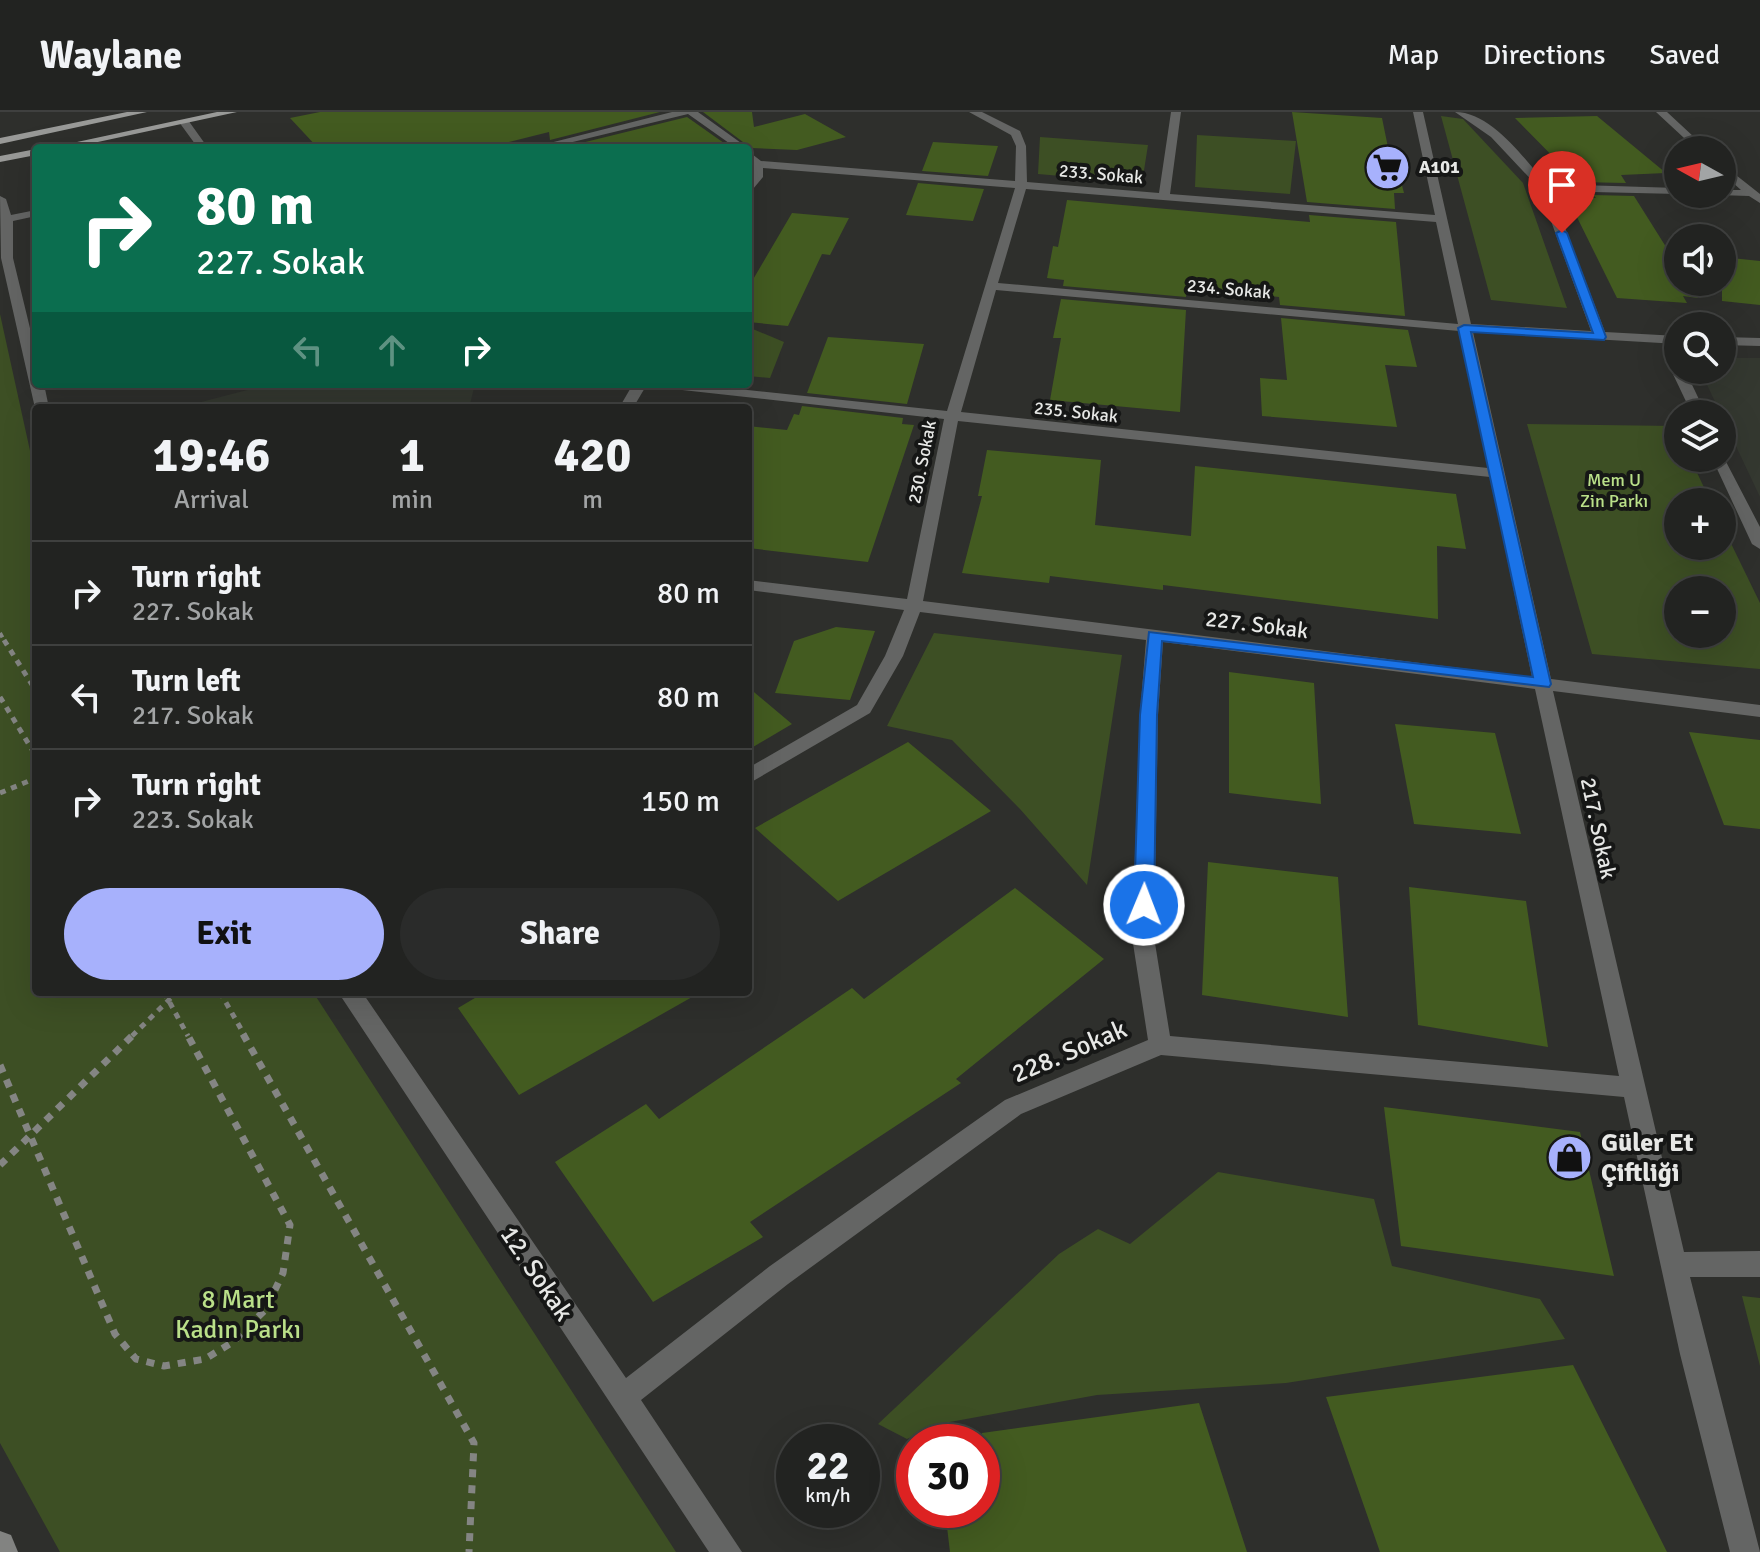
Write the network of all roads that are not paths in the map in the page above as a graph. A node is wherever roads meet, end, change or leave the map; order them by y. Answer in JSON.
{"nodes":[{"id":1,"x":142,"y":112,"type":"edge"},
{"id":2,"x":232,"y":112,"type":"edge"},
{"id":3,"x":688,"y":112,"type":"edge"},
{"id":4,"x":974,"y":112,"type":"edge"},
{"id":5,"x":1176,"y":112,"type":"edge"},
{"id":6,"x":1418,"y":112,"type":"edge"},
{"id":7,"x":1460,"y":112,"type":"edge"},
{"id":8,"x":1661,"y":112,"type":"edge"},
{"id":9,"x":184,"y":122,"type":"junction"},
{"id":10,"x":1688,"y":136,"type":"edge"},
{"id":11,"x":0,"y":141,"type":"edge"},
{"id":12,"x":74,"y":144,"type":"edge"},
{"id":13,"x":200,"y":144,"type":"edge"},
{"id":14,"x":552,"y":144,"type":"edge"},
{"id":15,"x":737,"y":144,"type":"edge"},
{"id":16,"x":32,"y":153,"type":"edge"},
{"id":17,"x":752,"y":157,"type":"edge"},
{"id":18,"x":0,"y":159,"type":"edge"},
{"id":19,"x":758,"y":164,"type":"junction"},
{"id":20,"x":1736,"y":179,"type":"edge"},
{"id":21,"x":752,"y":186,"type":"edge"},
{"id":22,"x":1021,"y":186,"type":"junction"},
{"id":23,"x":1544,"y":187,"type":"junction"},
{"id":24,"x":1664,"y":191,"type":"edge"},
{"id":25,"x":1736,"y":195,"type":"edge"},
{"id":26,"x":1164,"y":197,"type":"junction"},
{"id":27,"x":1756,"y":197,"type":"edge"},
{"id":28,"x":0,"y":199,"type":"edge"},
{"id":29,"x":32,"y":214,"type":"edge"},
{"id":30,"x":7,"y":219,"type":"junction"},
{"id":31,"x":1441,"y":219,"type":"junction"},
{"id":32,"x":991,"y":286,"type":"junction"},
{"id":33,"x":1464,"y":328,"type":"junction"},
{"id":34,"x":1600,"y":337,"type":"junction"},
{"id":35,"x":1664,"y":340,"type":"edge"},
{"id":36,"x":31,"y":341,"type":"edge"},
{"id":37,"x":1736,"y":341,"type":"edge"},
{"id":38,"x":1760,"y":342,"type":"edge"},
{"id":39,"x":687,"y":388,"type":"edge"},
{"id":40,"x":952,"y":417,"type":"junction"},
{"id":41,"x":1726,"y":472,"type":"edge"},
{"id":42,"x":1497,"y":473,"type":"junction"},
{"id":43,"x":1760,"y":544,"type":"edge"},
{"id":44,"x":752,"y":585,"type":"edge"},
{"id":45,"x":914,"y":605,"type":"junction"},
{"id":46,"x":1155,"y":635,"type":"junction"},
{"id":47,"x":1543,"y":684,"type":"junction"},
{"id":48,"x":1760,"y":711,"type":"edge"},
{"id":49,"x":752,"y":775,"type":"edge"},
{"id":50,"x":353,"y":996,"type":"edge"},
{"id":51,"x":1160,"y":1045,"type":"junction"},
{"id":52,"x":1633,"y":1088,"type":"junction"},
{"id":53,"x":1760,"y":1264,"type":"edge"},
{"id":54,"x":1674,"y":1265,"type":"junction"},
{"id":55,"x":622,"y":1398,"type":"junction"},
{"id":56,"x":0,"y":1546,"type":"edge"},
{"id":57,"x":3,"y":1552,"type":"edge"},
{"id":58,"x":727,"y":1552,"type":"edge"},
{"id":59,"x":1745,"y":1552,"type":"edge"}],
"edges":[{"from":1,"to":11,"type":"main road"},
{"from":2,"to":9,"type":"main road"},
{"from":3,"to":14,"type":"street"},
{"from":3,"to":15,"type":"street"},
{"from":4,"to":22,"type":"street","name":"230. Sokak"},
{"from":5,"to":26,"type":"street"},
{"from":6,"to":31,"type":"street","name":"217. Sokak"},
{"from":7,"to":23,"type":"street"},
{"from":8,"to":10,"type":"street"},
{"from":9,"to":12,"type":"main road"},
{"from":9,"to":13,"type":"street"},
{"from":16,"to":18,"type":"main road"},
{"from":17,"to":19,"type":"street"},
{"from":19,"to":21,"type":"street"},
{"from":19,"to":22,"type":"street","name":"233. Sokak"},
{"from":20,"to":27,"type":"street"},
{"from":22,"to":26,"type":"street","name":"233. Sokak"},
{"from":22,"to":32,"type":"street","name":"230. Sokak"},
{"from":23,"to":24,"type":"street"},
{"from":23,"to":34,"type":"street"},
{"from":25,"to":27,"type":"street"},
{"from":26,"to":31,"type":"street","name":"233. Sokak"},
{"from":28,"to":30,"type":"street"},
{"from":29,"to":30,"type":"street"},
{"from":30,"to":36,"type":"street"},
{"from":31,"to":33,"type":"street","name":"217. Sokak"},
{"from":32,"to":33,"type":"street","name":"234. Sokak"},
{"from":32,"to":40,"type":"street","name":"230. Sokak"},
{"from":33,"to":34,"type":"street","name":"234. Sokak"},
{"from":33,"to":42,"type":"street","name":"217. Sokak"},
{"from":34,"to":35,"type":"street","name":"234. Sokak"},
{"from":37,"to":38,"type":"street"},
{"from":39,"to":40,"type":"street","name":"235. Sokak"},
{"from":40,"to":42,"type":"street","name":"235. Sokak"},
{"from":40,"to":45,"type":"street","name":"230. Sokak"},
{"from":41,"to":43,"type":"street"},
{"from":42,"to":47,"type":"street","name":"217. Sokak"},
{"from":44,"to":45,"type":"street","name":"227. Sokak"},
{"from":45,"to":46,"type":"street","name":"227. Sokak"},
{"from":45,"to":49,"type":"street","name":"230. Sokak"},
{"from":46,"to":47,"type":"street","name":"227. Sokak"},
{"from":46,"to":51,"type":"street"},
{"from":47,"to":48,"type":"street","name":"227. Sokak"},
{"from":47,"to":52,"type":"street","name":"217. Sokak"},
{"from":50,"to":55,"type":"street","name":"12. Sokak"},
{"from":51,"to":52,"type":"street","name":"228. Sokak"},
{"from":51,"to":55,"type":"street","name":"228. Sokak"},
{"from":52,"to":54,"type":"street","name":"217. Sokak"},
{"from":53,"to":54,"type":"street"},
{"from":54,"to":59,"type":"street","name":"217. Sokak"},
{"from":55,"to":58,"type":"street","name":"12. Sokak"},
{"from":56,"to":57,"type":"main road"}]}
